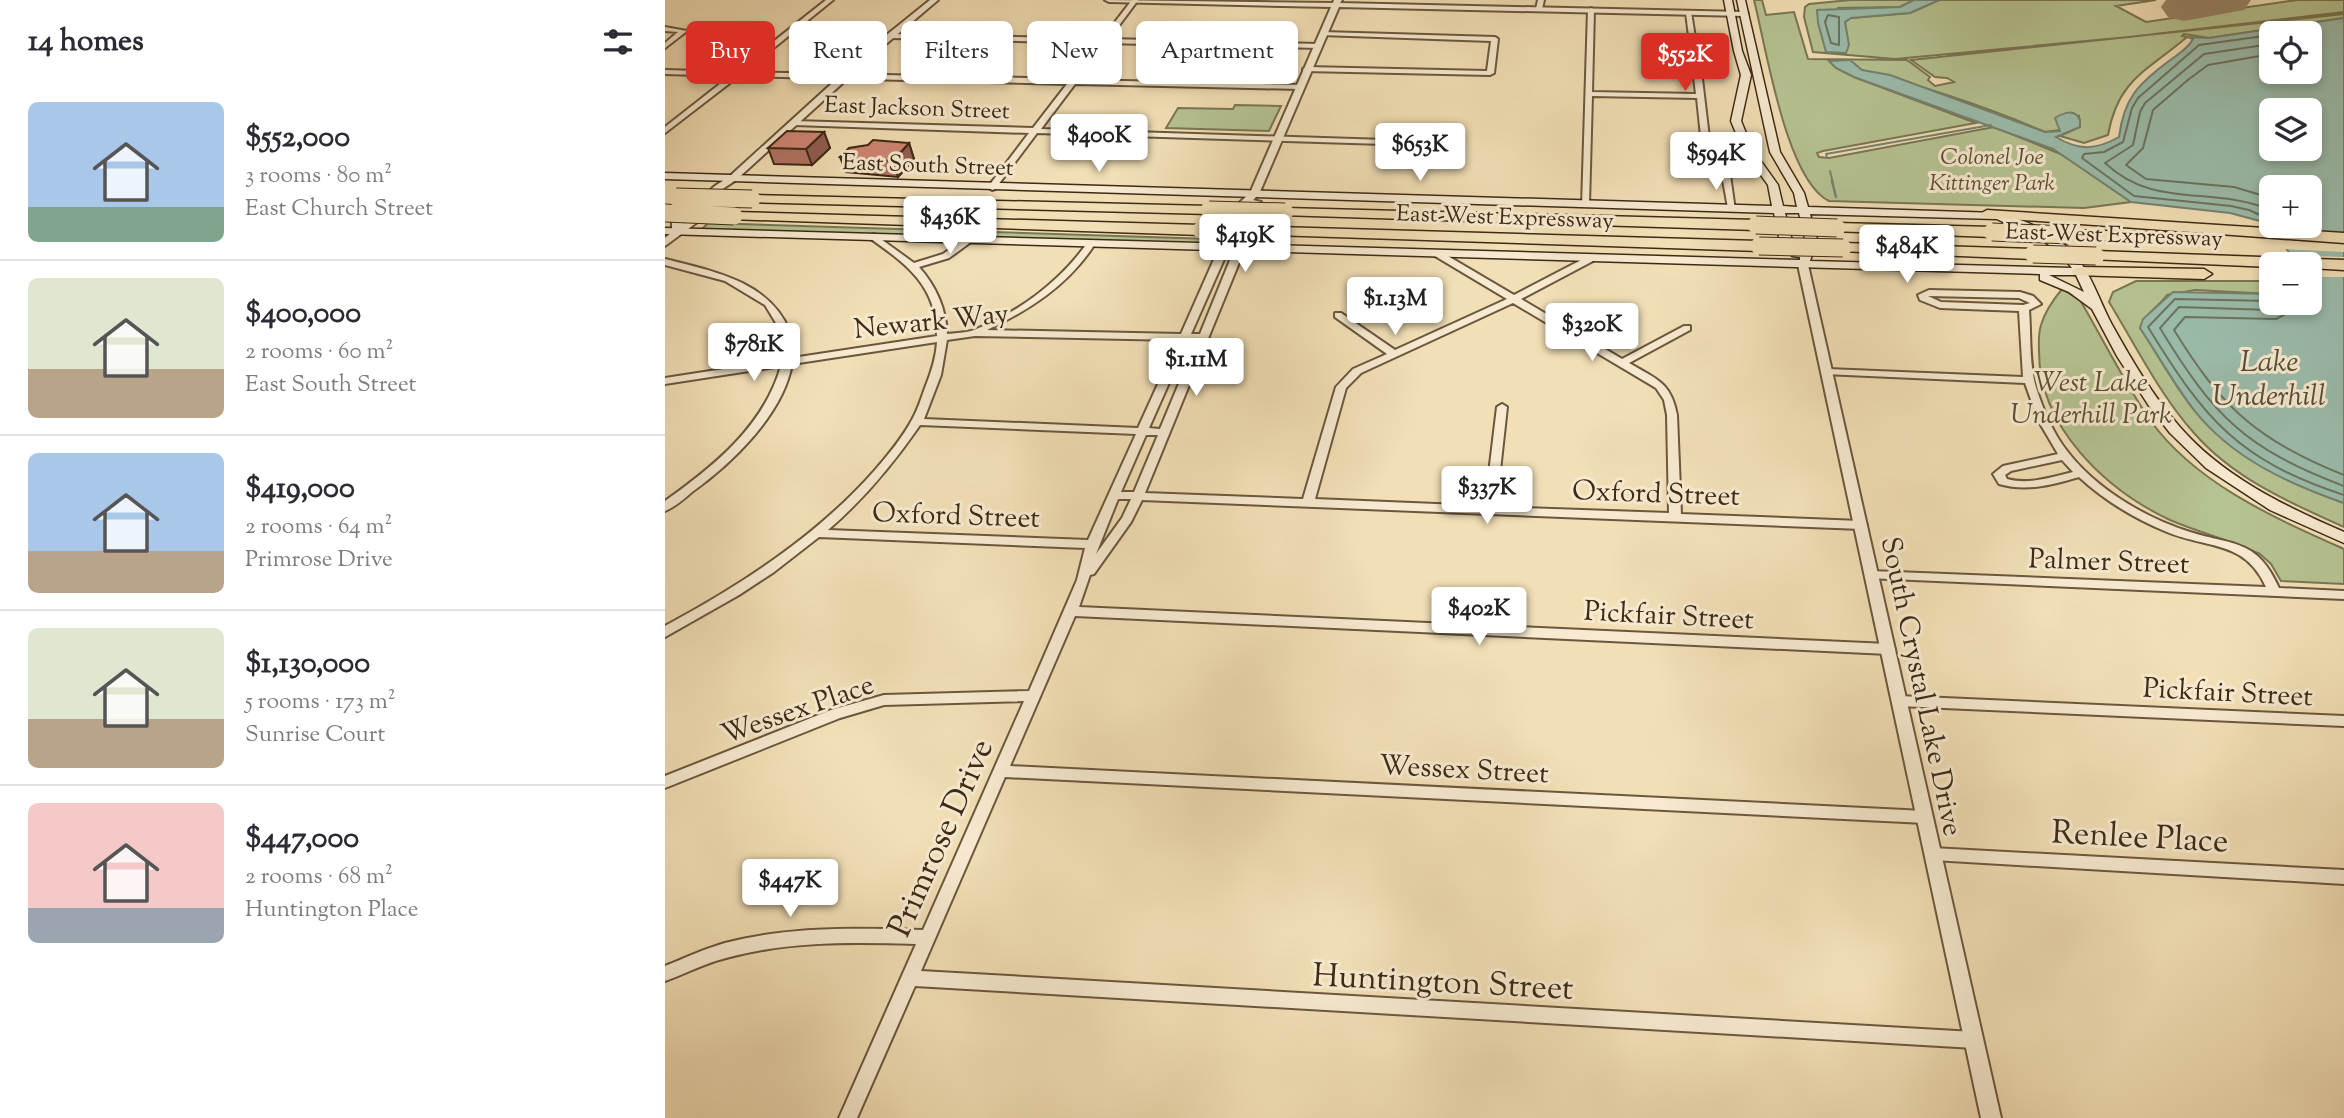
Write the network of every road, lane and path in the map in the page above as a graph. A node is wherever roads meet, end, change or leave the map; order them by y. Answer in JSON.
{"nodes":[{"id":1,"x":829,"y":0,"type":"edge"},
{"id":2,"x":934,"y":0,"type":"edge"},
{"id":3,"x":1109,"y":0,"type":"edge"},
{"id":4,"x":1135,"y":0,"type":"edge"},
{"id":5,"x":1541,"y":0,"type":"edge"},
{"id":6,"x":1728,"y":0,"type":"edge"},
{"id":7,"x":1741,"y":0,"type":"edge"},
{"id":8,"x":1336,"y":2,"type":"edge"},
{"id":9,"x":1539,"y":9,"type":"junction"},
{"id":10,"x":1591,"y":10,"type":"junction"},
{"id":11,"x":1689,"y":13,"type":"junction"},
{"id":12,"x":1731,"y":13,"type":"junction"},
{"id":13,"x":1744,"y":14,"type":"junction"},
{"id":14,"x":1119,"y":21,"type":"edge"},
{"id":15,"x":665,"y":29,"type":"edge"},
{"id":16,"x":1323,"y":34,"type":"junction"},
{"id":17,"x":891,"y":36,"type":"junction"},
{"id":18,"x":887,"y":39,"type":"edge"},
{"id":19,"x":1027,"y":39,"type":"edge"},
{"id":20,"x":1122,"y":41,"type":"edge"},
{"id":21,"x":775,"y":43,"type":"edge"},
{"id":22,"x":665,"y":46,"type":"edge"},
{"id":23,"x":1318,"y":46,"type":"junction"},
{"id":24,"x":1307,"y":69,"type":"junction"},
{"id":25,"x":665,"y":72,"type":"edge"},
{"id":26,"x":686,"y":72,"type":"edge"},
{"id":27,"x":887,"y":76,"type":"edge"},
{"id":28,"x":1027,"y":80,"type":"edge"},
{"id":29,"x":1122,"y":82,"type":"edge"},
{"id":30,"x":723,"y":84,"type":"edge"},
{"id":31,"x":836,"y":84,"type":"edge"},
{"id":32,"x":1070,"y":84,"type":"edge"},
{"id":33,"x":1300,"y":87,"type":"junction"},
{"id":34,"x":1588,"y":93,"type":"junction"},
{"id":35,"x":1700,"y":96,"type":"junction"},
{"id":36,"x":794,"y":123,"type":"junction"},
{"id":37,"x":1036,"y":130,"type":"junction"},
{"id":38,"x":665,"y":131,"type":"edge"},
{"id":39,"x":1278,"y":138,"type":"junction"},
{"id":40,"x":1416,"y":143,"type":"dead end"},
{"id":41,"x":665,"y":176,"type":"edge"},
{"id":42,"x":733,"y":178,"type":"junction"},
{"id":43,"x":992,"y":187,"type":"junction"},
{"id":44,"x":1254,"y":194,"type":"junction"},
{"id":45,"x":670,"y":197,"type":"edge"},
{"id":46,"x":1585,"y":204,"type":"junction"},
{"id":47,"x":1731,"y":208,"type":"junction"},
{"id":48,"x":1803,"y":208,"type":"junction"},
{"id":49,"x":1779,"y":209,"type":"junction"},
{"id":50,"x":665,"y":213,"type":"edge"},
{"id":51,"x":1987,"y":214,"type":"junction"},
{"id":52,"x":671,"y":232,"type":"edge"},
{"id":53,"x":2259,"y":236,"type":"edge"},
{"id":54,"x":2259,"y":236,"type":"edge"},
{"id":55,"x":874,"y":237,"type":"junction"},
{"id":56,"x":2294,"y":238,"type":"edge"},
{"id":57,"x":968,"y":240,"type":"junction"},
{"id":58,"x":2344,"y":241,"type":"edge"},
{"id":59,"x":665,"y":243,"type":"edge"},
{"id":60,"x":1091,"y":244,"type":"junction"},
{"id":61,"x":1224,"y":248,"type":"junction"},
{"id":62,"x":1240,"y":248,"type":"junction"},
{"id":63,"x":1438,"y":254,"type":"junction"},
{"id":64,"x":1590,"y":259,"type":"junction"},
{"id":65,"x":665,"y":262,"type":"edge"},
{"id":66,"x":1803,"y":265,"type":"junction"},
{"id":67,"x":2344,"y":265,"type":"edge"},
{"id":68,"x":913,"y":266,"type":"junction"},
{"id":69,"x":2322,"y":266,"type":"edge"},
{"id":70,"x":2259,"y":267,"type":"edge"},
{"id":71,"x":2259,"y":268,"type":"edge"},
{"id":72,"x":2012,"y":272,"type":"junction"},
{"id":73,"x":2080,"y":272,"type":"junction"},
{"id":74,"x":2322,"y":273,"type":"edge"},
{"id":75,"x":2344,"y":273,"type":"edge"},
{"id":76,"x":1514,"y":299,"type":"junction"},
{"id":77,"x":2024,"y":308,"type":"junction"},
{"id":78,"x":2098,"y":310,"type":"junction"},
{"id":79,"x":1338,"y":315,"type":"dead end"},
{"id":80,"x":1687,"y":328,"type":"dead end"},
{"id":81,"x":975,"y":333,"type":"junction"},
{"id":82,"x":944,"y":337,"type":"junction"},
{"id":83,"x":1185,"y":337,"type":"junction"},
{"id":84,"x":1204,"y":337,"type":"junction"},
{"id":85,"x":1394,"y":354,"type":"junction"},
{"id":86,"x":789,"y":361,"type":"junction"},
{"id":87,"x":1622,"y":363,"type":"junction"},
{"id":88,"x":1828,"y":372,"type":"junction"},
{"id":89,"x":2029,"y":380,"type":"junction"},
{"id":90,"x":665,"y":381,"type":"edge"},
{"id":91,"x":1502,"y":407,"type":"dead end"},
{"id":92,"x":917,"y":422,"type":"junction"},
{"id":93,"x":1143,"y":431,"type":"junction"},
{"id":94,"x":1164,"y":432,"type":"junction"},
{"id":95,"x":2064,"y":456,"type":"junction"},
{"id":96,"x":2082,"y":473,"type":"junction"},
{"id":97,"x":1114,"y":495,"type":"junction"},
{"id":98,"x":1138,"y":496,"type":"junction"},
{"id":99,"x":1308,"y":503,"type":"junction"},
{"id":100,"x":665,"y":507,"type":"edge"},
{"id":101,"x":1490,"y":510,"type":"junction"},
{"id":102,"x":1675,"y":517,"type":"junction"},
{"id":103,"x":1861,"y":524,"type":"junction"},
{"id":104,"x":817,"y":533,"type":"junction"},
{"id":105,"x":2344,"y":538,"type":"edge"},
{"id":106,"x":1093,"y":544,"type":"junction"},
{"id":107,"x":1871,"y":575,"type":"junction"},
{"id":108,"x":1083,"y":580,"type":"junction"},
{"id":109,"x":2274,"y":591,"type":"junction"},
{"id":110,"x":2343,"y":596,"type":"edge"},
{"id":111,"x":1070,"y":611,"type":"junction"},
{"id":112,"x":665,"y":632,"type":"edge"},
{"id":113,"x":1888,"y":649,"type":"junction"},
{"id":114,"x":1033,"y":696,"type":"junction"},
{"id":115,"x":1899,"y":701,"type":"junction"},
{"id":116,"x":2344,"y":721,"type":"edge"},
{"id":117,"x":1001,"y":771,"type":"junction"},
{"id":118,"x":665,"y":782,"type":"edge"},
{"id":119,"x":1925,"y":817,"type":"junction"},
{"id":120,"x":1933,"y":854,"type":"junction"},
{"id":121,"x":2344,"y":877,"type":"edge"},
{"id":122,"x":927,"y":937,"type":"junction"},
{"id":123,"x":665,"y":974,"type":"edge"},
{"id":124,"x":909,"y":978,"type":"junction"},
{"id":125,"x":1974,"y":1040,"type":"junction"},
{"id":126,"x":848,"y":1118,"type":"edge"},
{"id":127,"x":1991,"y":1118,"type":"edge"}],
"edges":[{"from":1,"to":21,"type":"street"},
{"from":2,"to":17,"type":"street"},
{"from":3,"to":4,"type":"street"},
{"from":4,"to":8,"type":"street"},
{"from":4,"to":14,"type":"street"},
{"from":5,"to":9,"type":"street"},
{"from":6,"to":12,"type":"main road","name":"South Crystal Lake Drive"},
{"from":7,"to":13,"type":"main road","name":"South Crystal Lake Drive"},
{"from":8,"to":9,"type":"street"},
{"from":8,"to":16,"type":"street","name":"Primrose Drive"},
{"from":9,"to":10,"type":"street"},
{"from":10,"to":11,"type":"street"},
{"from":10,"to":34,"type":"street"},
{"from":11,"to":12,"type":"street"},
{"from":11,"to":35,"type":"street"},
{"from":12,"to":13,"type":"street"},
{"from":12,"to":49,"type":"main road","name":"South Crystal Lake Drive"},
{"from":13,"to":48,"type":"main road","name":"South Crystal Lake Drive"},
{"from":15,"to":22,"type":"street"},
{"from":16,"to":23,"type":"street","name":"Primrose Drive"},
{"from":16,"to":24,"type":"street"},
{"from":17,"to":18,"type":"street"},
{"from":17,"to":19,"type":"street"},
{"from":20,"to":23,"type":"street"},
{"from":23,"to":24,"type":"street","name":"Primrose Drive"},
{"from":24,"to":33,"type":"street","name":"Primrose Drive"},
{"from":25,"to":26,"type":"street"},
{"from":27,"to":28,"type":"street"},
{"from":29,"to":33,"type":"street"},
{"from":30,"to":38,"type":"street"},
{"from":31,"to":36,"type":"street"},
{"from":32,"to":37,"type":"street"},
{"from":33,"to":39,"type":"street","name":"Primrose Drive"},
{"from":34,"to":35,"type":"street"},
{"from":34,"to":46,"type":"street"},
{"from":35,"to":47,"type":"street"},
{"from":36,"to":37,"type":"street","name":"East Jackson Street"},
{"from":36,"to":42,"type":"street"},
{"from":37,"to":39,"type":"street","name":"East Jackson Street"},
{"from":37,"to":43,"type":"street"},
{"from":39,"to":40,"type":"street","name":"East Jackson Street"},
{"from":39,"to":44,"type":"street","name":"Primrose Drive"},
{"from":41,"to":42,"type":"main road","name":"East South Street"},
{"from":42,"to":43,"type":"main road","name":"East South Street"},
{"from":42,"to":52,"type":"street"},
{"from":43,"to":44,"type":"main road","name":"East South Street"},
{"from":44,"to":46,"type":"main road","name":"East South Street"},
{"from":44,"to":61,"type":"street","name":"Primrose Drive"},
{"from":44,"to":62,"type":"street","name":"Primrose Drive"},
{"from":45,"to":53,"type":"highway","name":"East-West Expressway","bridge":true},
{"from":46,"to":47,"type":"main road","name":"East South Street"},
{"from":47,"to":49,"type":"main road","name":"East South Street"},
{"from":48,"to":49,"type":"main road","name":"East South Street"},
{"from":48,"to":51,"type":"main road","name":"East South Street"},
{"from":48,"to":66,"type":"main road","name":"South Crystal Lake Drive"},
{"from":49,"to":66,"type":"main road","name":"South Crystal Lake Drive"},
{"from":50,"to":70,"type":"highway","name":"East-West Expressway","bridge":true},
{"from":51,"to":54,"type":"highway"},
{"from":51,"to":73,"type":"main road","name":"East South Street"},
{"from":52,"to":55,"type":"main road"},
{"from":52,"to":59,"type":"street"},
{"from":55,"to":57,"type":"main road"},
{"from":55,"to":68,"type":"street"},
{"from":56,"to":58,"type":"highway","name":"East-West Expressway"},
{"from":57,"to":60,"type":"main road"},
{"from":57,"to":68,"type":"street"},
{"from":60,"to":61,"type":"main road"},
{"from":60,"to":81,"type":"street"},
{"from":61,"to":62,"type":"main road"},
{"from":61,"to":83,"type":"street","name":"Primrose Drive"},
{"from":62,"to":63,"type":"main road"},
{"from":62,"to":84,"type":"street","name":"Primrose Drive"},
{"from":63,"to":64,"type":"main road"},
{"from":63,"to":76,"type":"street"},
{"from":64,"to":66,"type":"main road"},
{"from":64,"to":76,"type":"street"},
{"from":65,"to":86,"type":"street"},
{"from":66,"to":72,"type":"main road"},
{"from":66,"to":88,"type":"street","name":"South Crystal Lake Drive"},
{"from":67,"to":69,"type":"highway","name":"East-West Expressway"},
{"from":68,"to":82,"type":"street"},
{"from":71,"to":73,"type":"highway"},
{"from":72,"to":73,"type":"main road"},
{"from":72,"to":78,"type":"main road"},
{"from":73,"to":78,"type":"main road","name":"East South Street"},
{"from":74,"to":75,"type":"highway"},
{"from":76,"to":85,"type":"street"},
{"from":76,"to":87,"type":"street"},
{"from":77,"to":77,"type":"street"},
{"from":77,"to":89,"type":"street"},
{"from":78,"to":105,"type":"main road"},
{"from":79,"to":85,"type":"street"},
{"from":80,"to":87,"type":"street"},
{"from":81,"to":82,"type":"street","name":"Newark Way"},
{"from":81,"to":83,"type":"street","name":"Newark Way"},
{"from":82,"to":86,"type":"street","name":"Newark Way"},
{"from":82,"to":92,"type":"street"},
{"from":83,"to":84,"type":"street","name":"Newark Way"},
{"from":83,"to":93,"type":"street","name":"Primrose Drive"},
{"from":84,"to":94,"type":"street","name":"Primrose Drive"},
{"from":85,"to":99,"type":"street"},
{"from":86,"to":90,"type":"street","name":"Newark Way"},
{"from":86,"to":100,"type":"street"},
{"from":87,"to":102,"type":"street"},
{"from":88,"to":89,"type":"street"},
{"from":88,"to":103,"type":"street","name":"South Crystal Lake Drive"},
{"from":89,"to":95,"type":"street"},
{"from":91,"to":101,"type":"street"},
{"from":92,"to":93,"type":"street"},
{"from":92,"to":104,"type":"street"},
{"from":93,"to":94,"type":"street"},
{"from":93,"to":97,"type":"street","name":"Primrose Drive"},
{"from":94,"to":98,"type":"street","name":"Primrose Drive"},
{"from":95,"to":96,"type":"street"},
{"from":95,"to":96,"type":"street"},
{"from":96,"to":109,"type":"street"},
{"from":97,"to":98,"type":"street","name":"Oxford Street"},
{"from":97,"to":106,"type":"street","name":"Primrose Drive"},
{"from":98,"to":99,"type":"street","name":"Oxford Street"},
{"from":98,"to":108,"type":"street","name":"Primrose Drive"},
{"from":99,"to":101,"type":"street","name":"Oxford Street"},
{"from":101,"to":102,"type":"street","name":"Oxford Street"},
{"from":102,"to":103,"type":"street","name":"Oxford Street"},
{"from":103,"to":107,"type":"street","name":"South Crystal Lake Drive"},
{"from":104,"to":106,"type":"street","name":"Oxford Street"},
{"from":104,"to":112,"type":"street"},
{"from":106,"to":108,"type":"street","name":"Primrose Drive"},
{"from":107,"to":109,"type":"street","name":"Palmer Street"},
{"from":107,"to":113,"type":"street","name":"South Crystal Lake Drive"},
{"from":108,"to":111,"type":"street","name":"Primrose Drive"},
{"from":109,"to":110,"type":"street","name":"Palmer Street"},
{"from":111,"to":113,"type":"street","name":"Pickfair Street"},
{"from":111,"to":114,"type":"street","name":"Primrose Drive"},
{"from":113,"to":115,"type":"street","name":"South Crystal Lake Drive"},
{"from":114,"to":117,"type":"street","name":"Primrose Drive"},
{"from":114,"to":118,"type":"street","name":"Wessex Place"},
{"from":115,"to":116,"type":"street","name":"Pickfair Street"},
{"from":115,"to":119,"type":"street","name":"South Crystal Lake Drive"},
{"from":117,"to":119,"type":"street","name":"Wessex Street"},
{"from":117,"to":122,"type":"street","name":"Primrose Drive"},
{"from":119,"to":120,"type":"street","name":"South Crystal Lake Drive"},
{"from":120,"to":121,"type":"street","name":"Renlee Place"},
{"from":120,"to":125,"type":"street","name":"South Crystal Lake Drive"},
{"from":122,"to":123,"type":"street"},
{"from":122,"to":124,"type":"street","name":"Primrose Drive"},
{"from":124,"to":125,"type":"street","name":"Huntington Street"},
{"from":124,"to":126,"type":"street","name":"Primrose Drive"},
{"from":125,"to":127,"type":"street","name":"South Crystal Lake Drive"}]}
